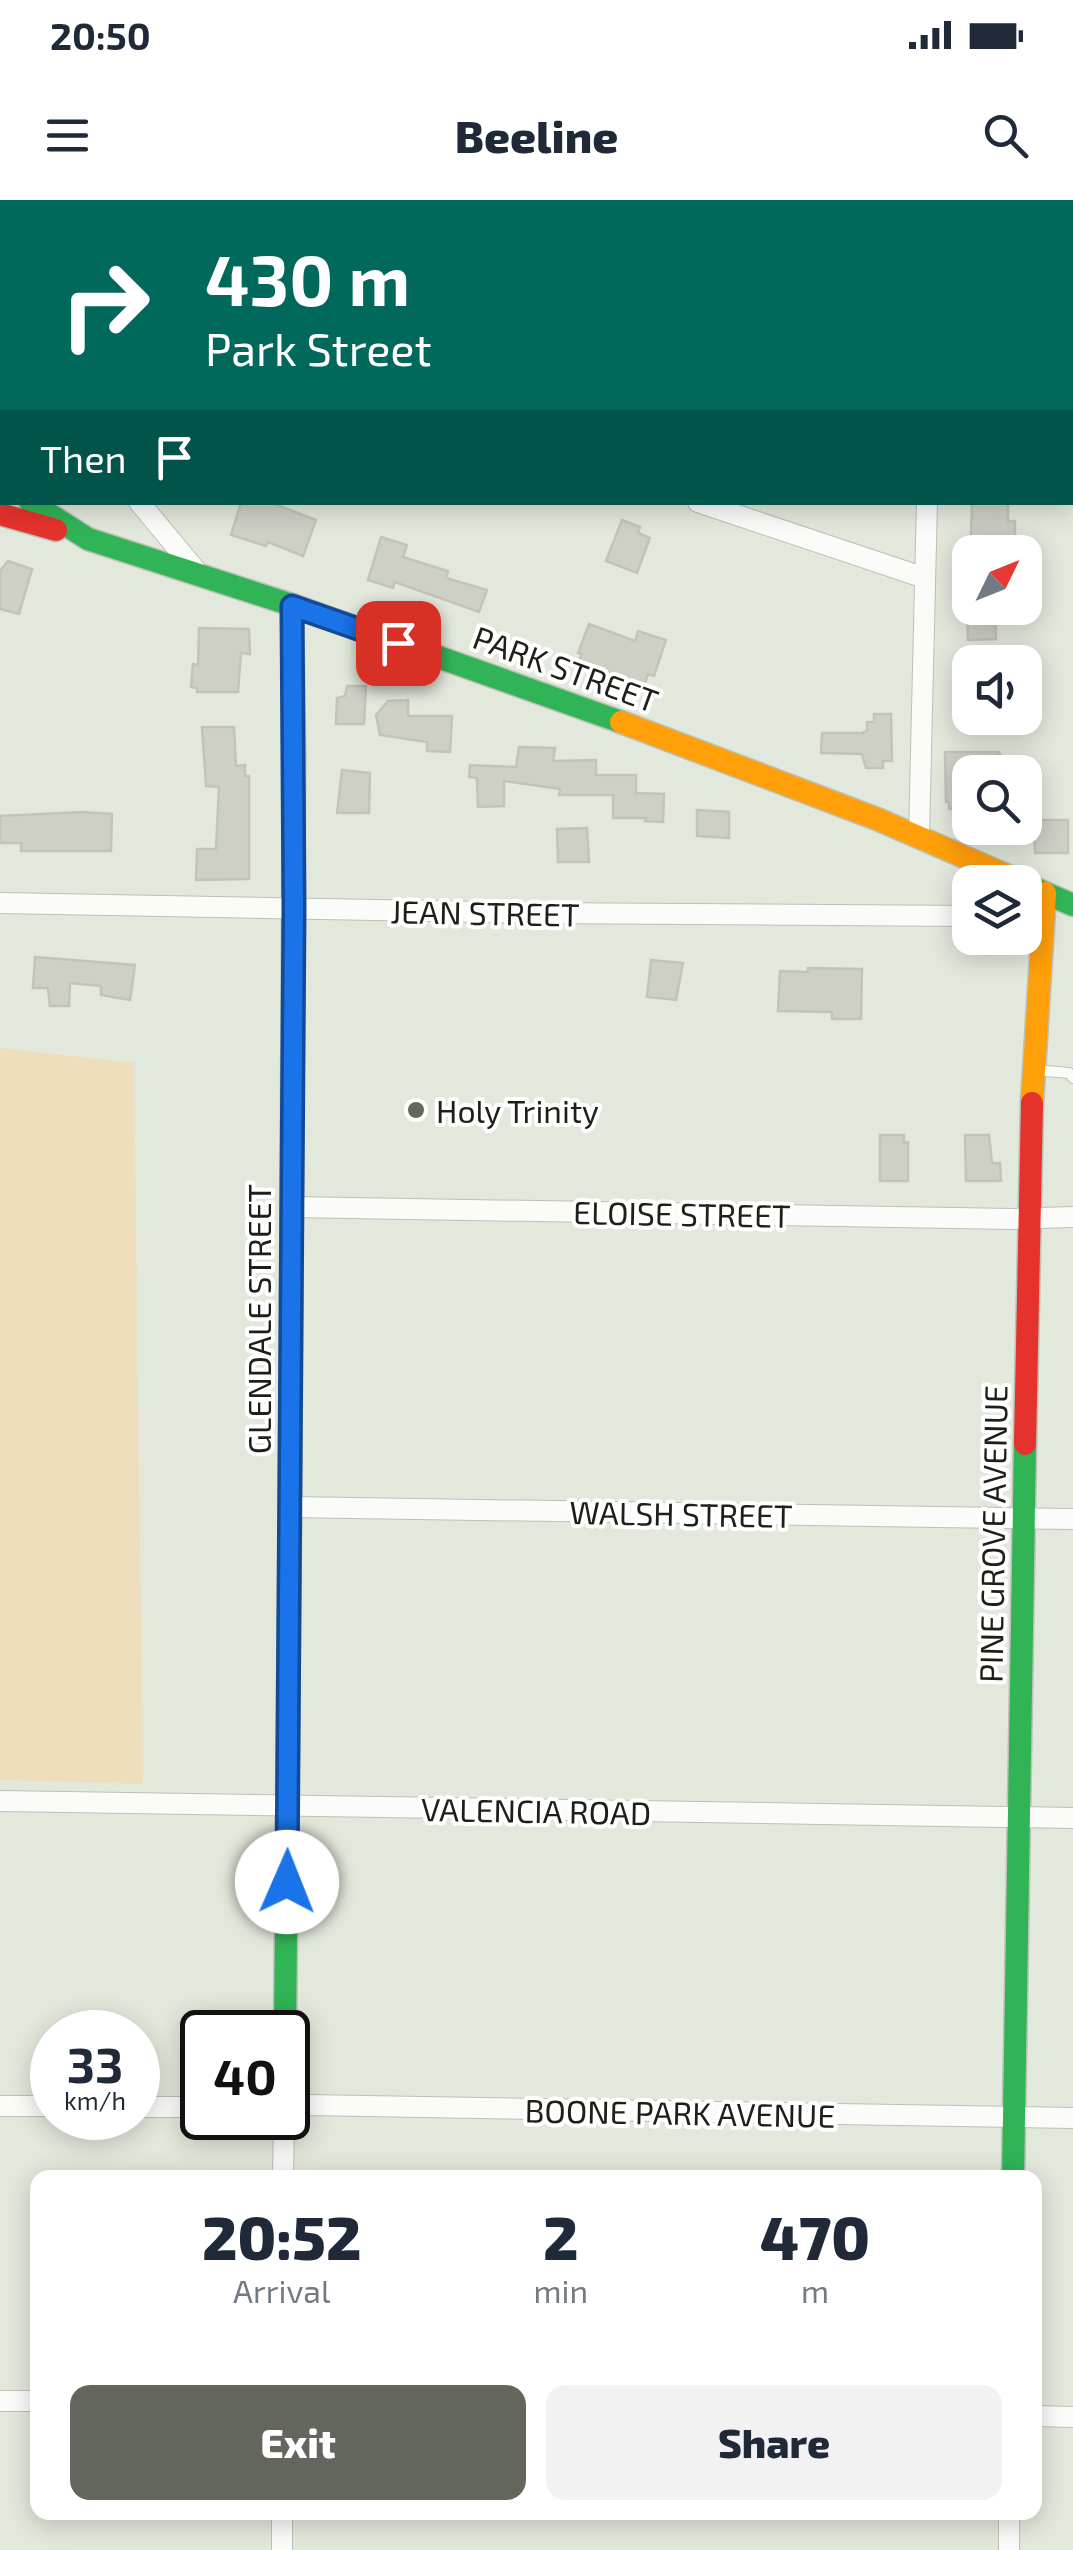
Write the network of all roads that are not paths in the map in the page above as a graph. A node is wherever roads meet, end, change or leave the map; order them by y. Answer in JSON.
{"nodes":[{"id":1,"x":35,"y":505,"type":"edge"},
{"id":2,"x":141,"y":505,"type":"edge"},
{"id":3,"x":707,"y":505,"type":"edge"},
{"id":4,"x":927,"y":505,"type":"edge"},
{"id":5,"x":0,"y":514,"type":"edge"},
{"id":6,"x":88,"y":539,"type":"junction"},
{"id":7,"x":198,"y":573,"type":"junction"},
{"id":8,"x":925,"y":578,"type":"junction"},
{"id":9,"x":292,"y":606,"type":"junction"},
{"id":10,"x":919,"y":836,"type":"junction"},
{"id":11,"x":973,"y":865,"type":"edge"},
{"id":12,"x":1042,"y":900,"type":"edge"},
{"id":13,"x":0,"y":903,"type":"edge"},
{"id":14,"x":294,"y":908,"type":"junction"},
{"id":15,"x":1073,"y":909,"type":"edge"},
{"id":16,"x":952,"y":916,"type":"edge"},
{"id":17,"x":1032,"y":955,"type":"edge"},
{"id":18,"x":1033,"y":1070,"type":"junction"},
{"id":19,"x":1073,"y":1078,"type":"edge"},
{"id":20,"x":291,"y":1207,"type":"junction"},
{"id":21,"x":1070,"y":1212,"type":"edge"},
{"id":22,"x":1029,"y":1218,"type":"junction"},
{"id":23,"x":289,"y":1508,"type":"junction"},
{"id":24,"x":1025,"y":1517,"type":"junction"},
{"id":25,"x":1073,"y":1519,"type":"edge"},
{"id":26,"x":0,"y":1801,"type":"edge"},
{"id":27,"x":288,"y":1807,"type":"junction"},
{"id":28,"x":1021,"y":1817,"type":"junction"},
{"id":29,"x":1073,"y":1818,"type":"edge"},
{"id":30,"x":285,"y":2010,"type":"edge"},
{"id":31,"x":0,"y":2106,"type":"edge"},
{"id":32,"x":30,"y":2106,"type":"edge"},
{"id":33,"x":310,"y":2107,"type":"edge"},
{"id":34,"x":1013,"y":2118,"type":"junction"},
{"id":35,"x":1073,"y":2118,"type":"edge"},
{"id":36,"x":284,"y":2140,"type":"edge"},
{"id":37,"x":283,"y":2170,"type":"edge"},
{"id":38,"x":1012,"y":2170,"type":"edge"},
{"id":39,"x":0,"y":2401,"type":"edge"},
{"id":40,"x":30,"y":2402,"type":"edge"},
{"id":41,"x":1042,"y":2416,"type":"edge"},
{"id":42,"x":1073,"y":2417,"type":"edge"},
{"id":43,"x":282,"y":2520,"type":"edge"},
{"id":44,"x":1009,"y":2520,"type":"edge"},
{"id":45,"x":282,"y":2550,"type":"edge"},
{"id":46,"x":1008,"y":2550,"type":"edge"}],
"edges":[{"from":1,"to":6,"type":"street","name":"PARK STREET"},
{"from":2,"to":7,"type":"street"},
{"from":3,"to":8,"type":"street"},
{"from":4,"to":8,"type":"street"},
{"from":5,"to":6,"type":"street"},
{"from":6,"to":7,"type":"street","name":"PARK STREET"},
{"from":7,"to":9,"type":"street","name":"PARK STREET"},
{"from":8,"to":10,"type":"street"},
{"from":9,"to":10,"type":"street","name":"PARK STREET"},
{"from":9,"to":14,"type":"street","name":"GLENDALE STREET"},
{"from":10,"to":11,"type":"street","name":"PARK STREET"},
{"from":12,"to":15,"type":"street","name":"PARK STREET"},
{"from":13,"to":14,"type":"street","name":"JEAN STREET"},
{"from":14,"to":16,"type":"street","name":"JEAN STREET"},
{"from":14,"to":20,"type":"street","name":"GLENDALE STREET"},
{"from":17,"to":18,"type":"street","name":"PINE GROVE AVENUE"},
{"from":18,"to":19,"type":"lane"},
{"from":18,"to":22,"type":"street","name":"PINE GROVE AVENUE"},
{"from":20,"to":22,"type":"street","name":"ELOISE STREET"},
{"from":20,"to":23,"type":"street","name":"GLENDALE STREET"},
{"from":21,"to":22,"type":"street","name":"ELOISE STREET"},
{"from":22,"to":24,"type":"street","name":"PINE GROVE AVENUE"},
{"from":23,"to":24,"type":"street","name":"WALSH STREET"},
{"from":23,"to":27,"type":"street","name":"GLENDALE STREET"},
{"from":24,"to":25,"type":"street","name":"WALSH STREET"},
{"from":24,"to":28,"type":"street","name":"PINE GROVE AVENUE"},
{"from":26,"to":27,"type":"street","name":"VALENCIA ROAD"},
{"from":27,"to":28,"type":"street","name":"VALENCIA ROAD"},
{"from":27,"to":30,"type":"street","name":"GLENDALE STREET"},
{"from":28,"to":29,"type":"street","name":"VALENCIA ROAD"},
{"from":28,"to":34,"type":"street","name":"PINE GROVE AVENUE"},
{"from":31,"to":32,"type":"street"},
{"from":33,"to":34,"type":"street","name":"BOONE PARK AVENUE"},
{"from":34,"to":35,"type":"street","name":"BOONE PARK AVENUE"},
{"from":34,"to":38,"type":"street","name":"PINE GROVE AVENUE"},
{"from":36,"to":37,"type":"street"},
{"from":39,"to":40,"type":"street"},
{"from":41,"to":42,"type":"street"},
{"from":43,"to":45,"type":"street"},
{"from":44,"to":46,"type":"street"}]}
